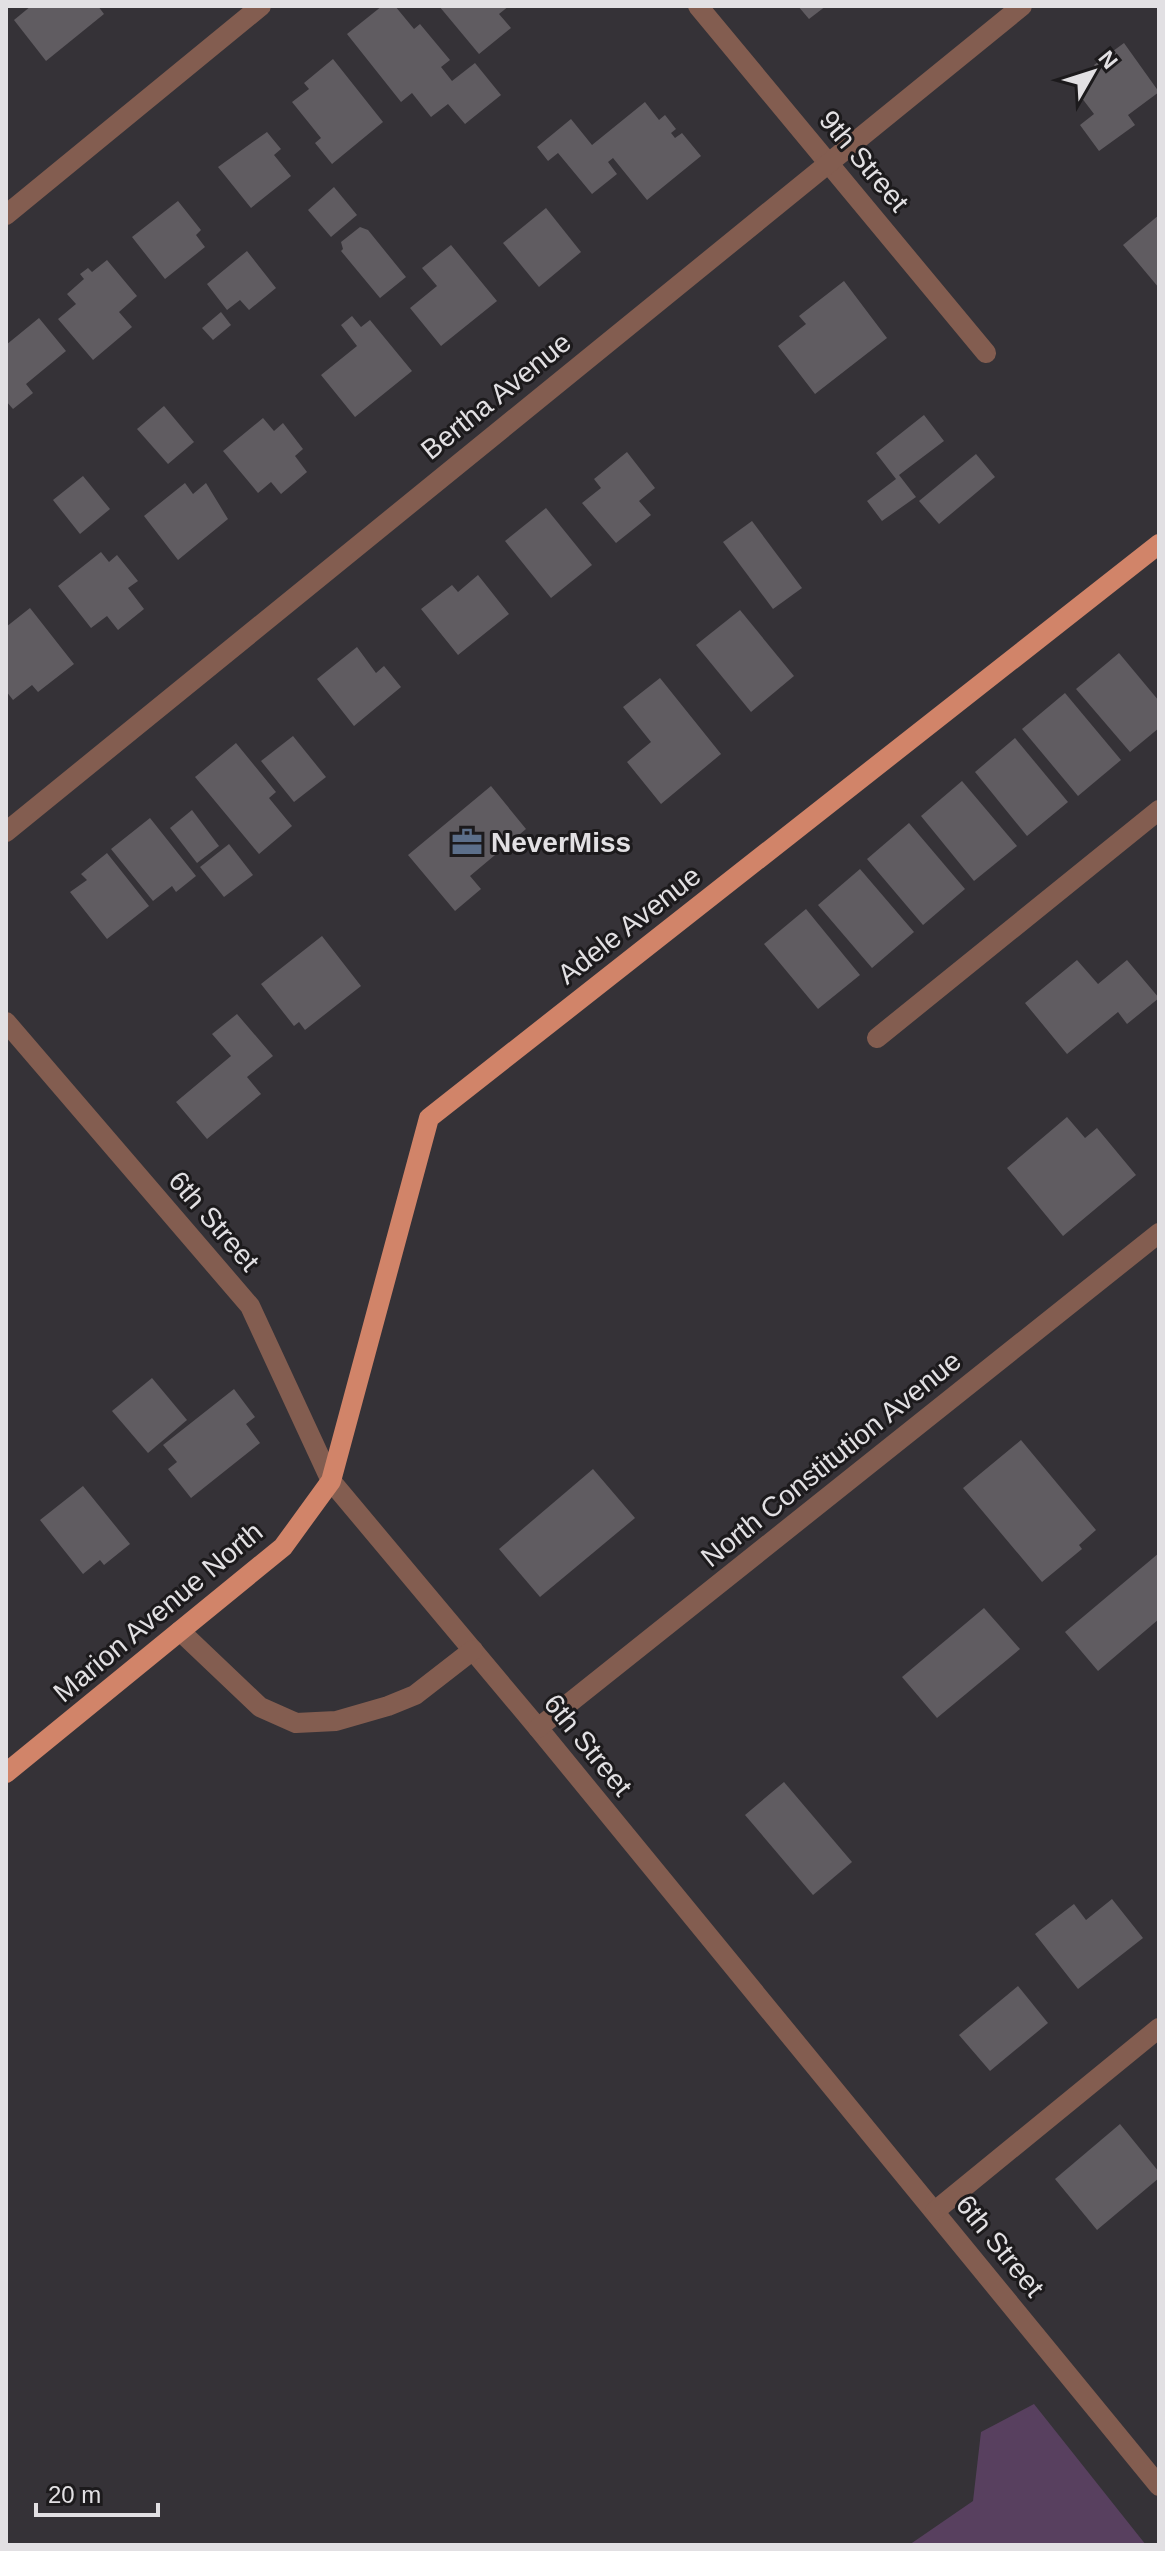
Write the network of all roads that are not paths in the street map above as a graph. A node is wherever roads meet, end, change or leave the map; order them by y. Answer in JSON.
{"nodes":[{"id":1,"x":261,"y":6,"type":"edge"},
{"id":2,"x":698,"y":6,"type":"edge"},
{"id":3,"x":1022,"y":6,"type":"edge"},
{"id":4,"x":828,"y":162,"type":"junction"},
{"id":5,"x":6,"y":215,"type":"edge"},
{"id":6,"x":986,"y":353,"type":"dead end"},
{"id":7,"x":1156,"y":551,"type":"edge"},
{"id":8,"x":1159,"y":810,"type":"edge"},
{"id":9,"x":6,"y":832,"type":"edge"},
{"id":10,"x":6,"y":1022,"type":"edge"},
{"id":11,"x":877,"y":1038,"type":"dead end"},
{"id":12,"x":1159,"y":1233,"type":"edge"},
{"id":13,"x":331,"y":1481,"type":"junction"},
{"id":14,"x":180,"y":1631,"type":"junction"},
{"id":15,"x":473,"y":1650,"type":"junction"},
{"id":16,"x":538,"y":1728,"type":"junction"},
{"id":17,"x":6,"y":1773,"type":"edge"},
{"id":18,"x":1159,"y":2028,"type":"edge"},
{"id":19,"x":935,"y":2211,"type":"junction"},
{"id":20,"x":1159,"y":2486,"type":"edge"}],
"edges":[{"from":1,"to":5,"type":"street"},
{"from":2,"to":4,"type":"street","name":"9th Street"},
{"from":3,"to":4,"type":"street","name":"Bertha Avenue"},
{"from":4,"to":6,"type":"street","name":"9th Street"},
{"from":4,"to":9,"type":"street","name":"Bertha Avenue"},
{"from":7,"to":13,"type":"main road","name":"Adele Avenue"},
{"from":8,"to":11,"type":"street"},
{"from":10,"to":13,"type":"street","name":"6th Street"},
{"from":12,"to":16,"type":"street","name":"North Constitution Avenue"},
{"from":13,"to":14,"type":"main road","name":"Marion Avenue North"},
{"from":13,"to":15,"type":"street","name":"6th Street"},
{"from":14,"to":15,"type":"street"},
{"from":14,"to":17,"type":"main road","name":"Marion Avenue North"},
{"from":15,"to":16,"type":"street","name":"6th Street"},
{"from":16,"to":19,"type":"street","name":"6th Street"},
{"from":18,"to":19,"type":"street"},
{"from":19,"to":20,"type":"street","name":"6th Street"}]}
